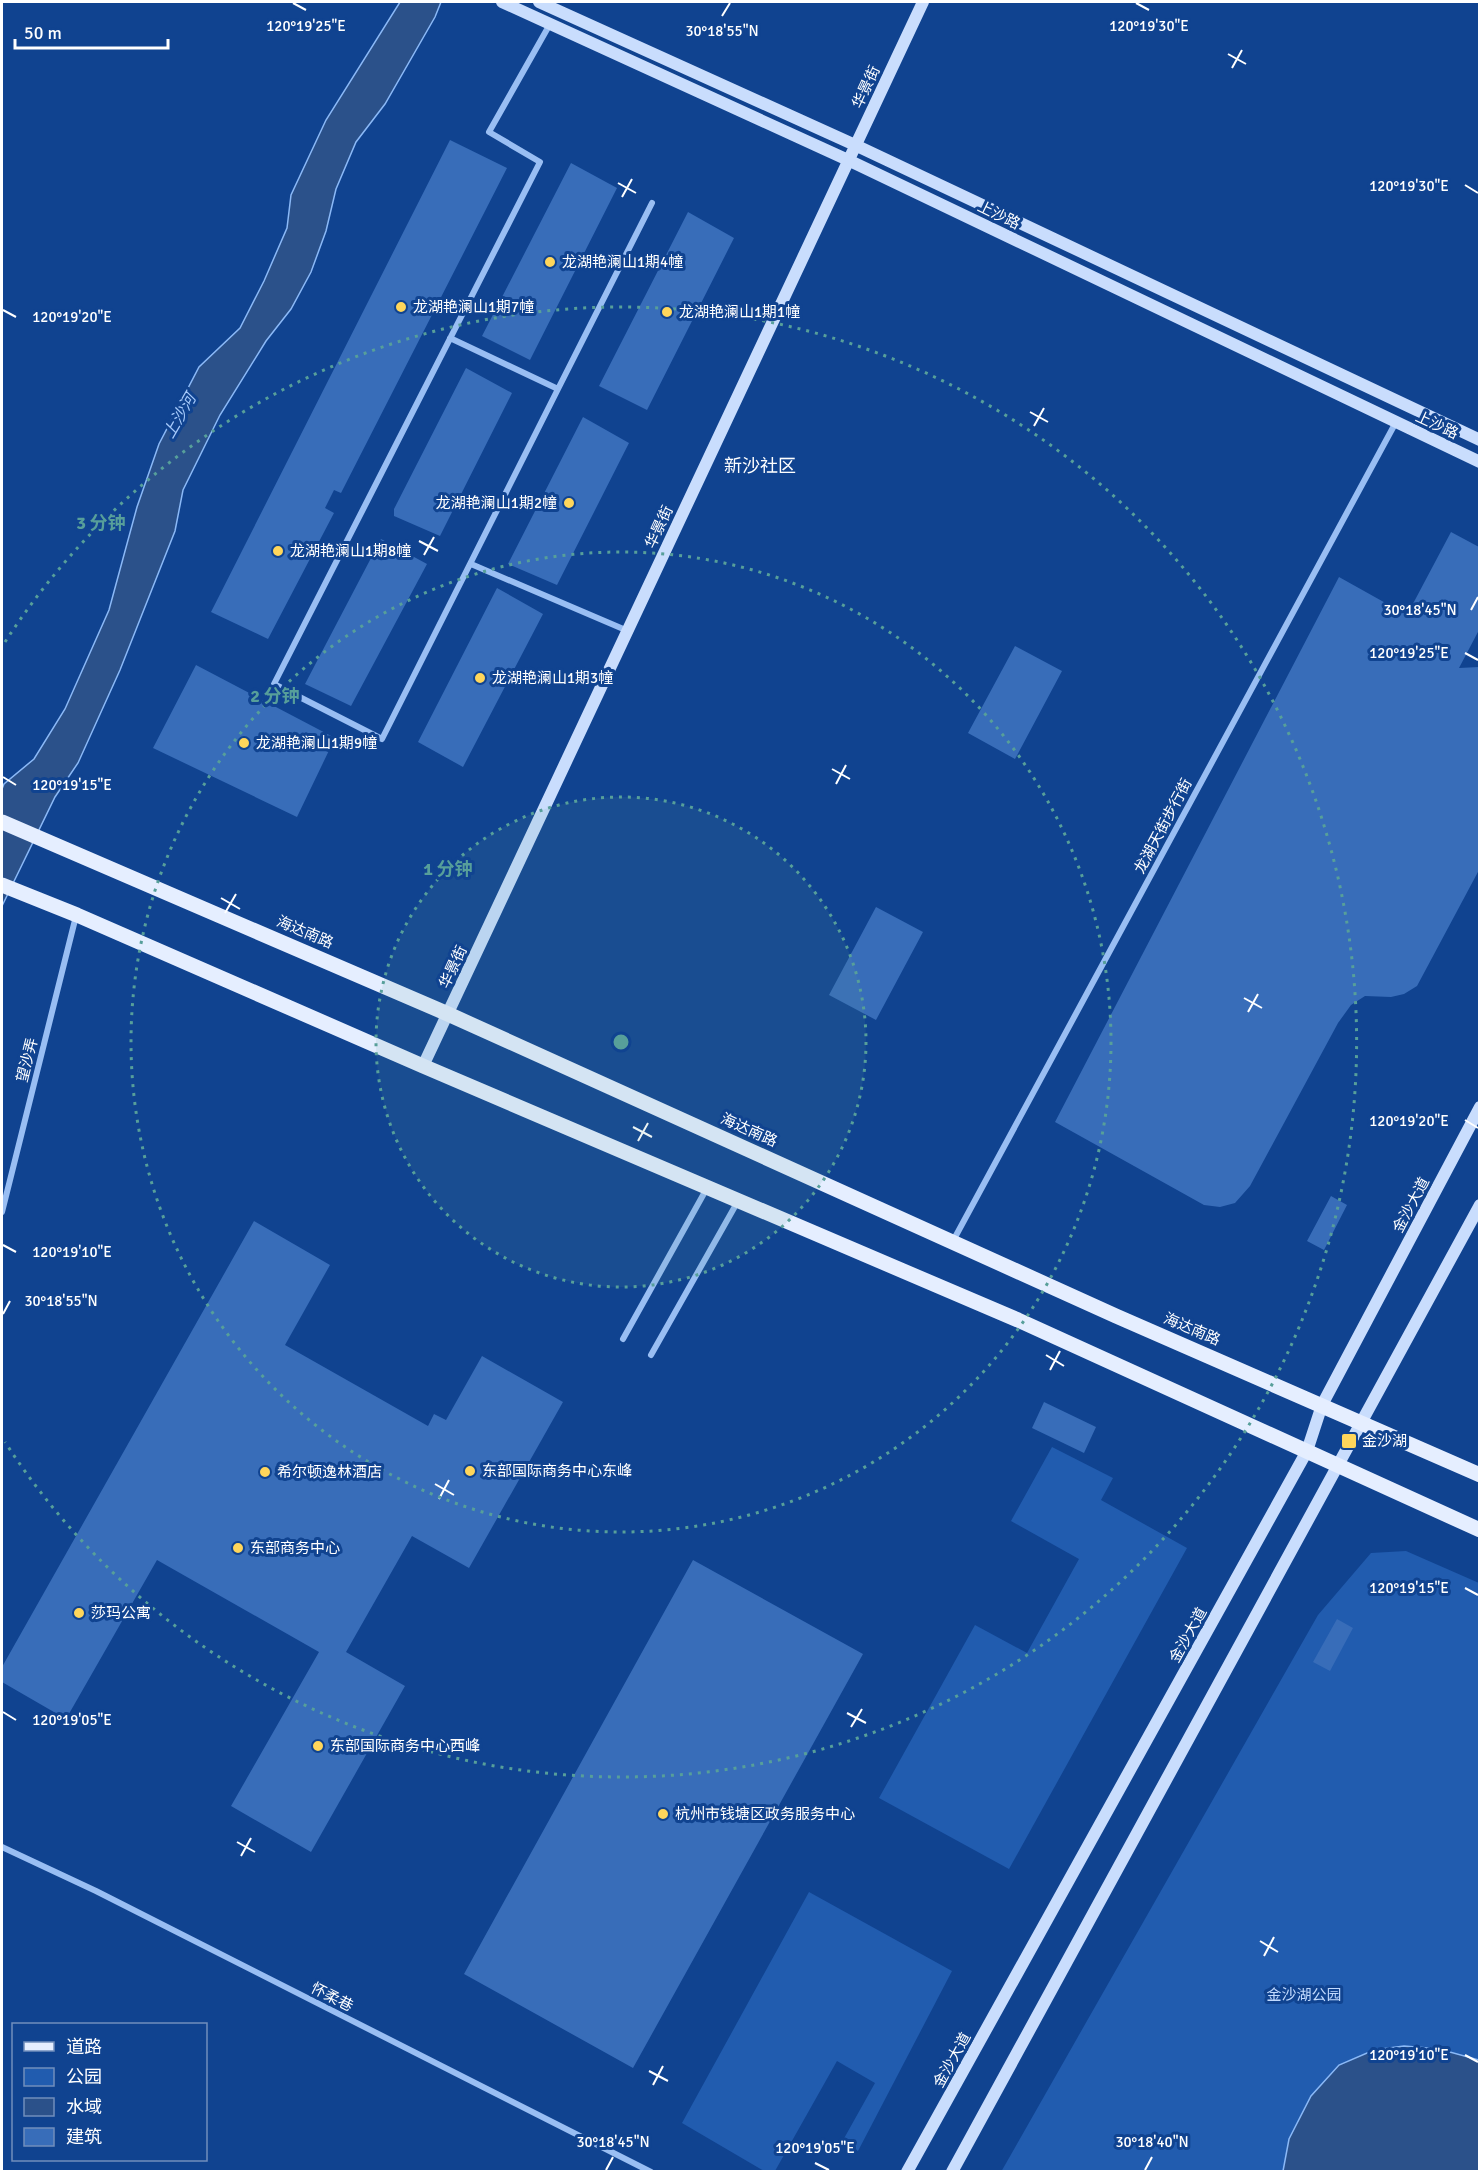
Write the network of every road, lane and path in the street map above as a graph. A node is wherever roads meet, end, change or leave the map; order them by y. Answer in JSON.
{"nodes":[{"id":1,"x":502,"y":2,"type":"edge"},
{"id":2,"x":539,"y":2,"type":"edge"},
{"id":3,"x":923,"y":2,"type":"edge"},
{"id":4,"x":550,"y":23,"type":"junction"},
{"id":5,"x":855,"y":145,"type":"junction"},
{"id":6,"x":848,"y":160,"type":"junction"},
{"id":7,"x":652,"y":203,"type":"dead end"},
{"id":8,"x":450,"y":338,"type":"junction"},
{"id":9,"x":558,"y":389,"type":"junction"},
{"id":10,"x":1396,"y":422,"type":"junction"},
{"id":11,"x":1479,"y":440,"type":"edge"},
{"id":12,"x":1479,"y":462,"type":"edge"},
{"id":13,"x":471,"y":564,"type":"junction"},
{"id":14,"x":628,"y":631,"type":"junction"},
{"id":15,"x":2,"y":822,"type":"edge"},
{"id":16,"x":2,"y":885,"type":"edge"},
{"id":17,"x":77,"y":915,"type":"junction"},
{"id":18,"x":448,"y":1014,"type":"junction"},
{"id":19,"x":423,"y":1066,"type":"junction"},
{"id":20,"x":1479,"y":1107,"type":"edge"},
{"id":21,"x":707,"y":1187,"type":"junction"},
{"id":22,"x":739,"y":1201,"type":"junction"},
{"id":23,"x":1479,"y":1205,"type":"edge"},
{"id":24,"x":2,"y":1212,"type":"edge"},
{"id":25,"x":952,"y":1242,"type":"junction"},
{"id":26,"x":623,"y":1339,"type":"dead end"},
{"id":27,"x":651,"y":1355,"type":"dead end"},
{"id":28,"x":1322,"y":1405,"type":"junction"},
{"id":29,"x":1362,"y":1423,"type":"junction"},
{"id":30,"x":1307,"y":1451,"type":"junction"},
{"id":31,"x":1337,"y":1464,"type":"junction"},
{"id":32,"x":1479,"y":1475,"type":"edge"},
{"id":33,"x":1479,"y":1530,"type":"edge"},
{"id":34,"x":2,"y":1847,"type":"edge"},
{"id":35,"x":651,"y":2172,"type":"edge"},
{"id":36,"x":907,"y":2172,"type":"edge"},
{"id":37,"x":952,"y":2172,"type":"edge"}],
"edges":[{"from":1,"to":4,"type":"street","name":"上沙路"},
{"from":2,"to":5,"type":"street","name":"上沙路"},
{"from":3,"to":5,"type":"street","name":"华景街"},
{"from":4,"to":6,"type":"street","name":"上沙路"},
{"from":4,"to":8,"type":"street"},
{"from":5,"to":6,"type":"street","name":"华景街"},
{"from":5,"to":11,"type":"street","name":"上沙路"},
{"from":6,"to":10,"type":"street","name":"上沙路"},
{"from":6,"to":14,"type":"street","name":"华景街"},
{"from":7,"to":9,"type":"street"},
{"from":8,"to":9,"type":"street"},
{"from":8,"to":13,"type":"street"},
{"from":9,"to":13,"type":"street"},
{"from":10,"to":12,"type":"street","name":"上沙路"},
{"from":10,"to":25,"type":"street","name":"龙湖天街步行街"},
{"from":13,"to":14,"type":"street"},
{"from":14,"to":18,"type":"street","name":"华景街"},
{"from":15,"to":18,"type":"main road","name":"海达南路"},
{"from":16,"to":17,"type":"main road"},
{"from":17,"to":19,"type":"main road"},
{"from":17,"to":24,"type":"street","name":"望沙弄"},
{"from":18,"to":19,"type":"street","name":"华景街"},
{"from":18,"to":25,"type":"main road","name":"海达南路"},
{"from":19,"to":21,"type":"main road"},
{"from":20,"to":28,"type":"street","name":"金沙大道"},
{"from":21,"to":22,"type":"main road"},
{"from":21,"to":26,"type":"street"},
{"from":22,"to":27,"type":"street"},
{"from":22,"to":30,"type":"main road"},
{"from":23,"to":29,"type":"street"},
{"from":25,"to":28,"type":"main road","name":"海达南路"},
{"from":28,"to":29,"type":"main road","name":"海达南路"},
{"from":28,"to":30,"type":"street","name":"金沙大道"},
{"from":29,"to":31,"type":"street"},
{"from":29,"to":32,"type":"main road","name":"海达南路"},
{"from":30,"to":31,"type":"main road"},
{"from":30,"to":36,"type":"street","name":"金沙大道"},
{"from":31,"to":33,"type":"main road"},
{"from":31,"to":37,"type":"street"},
{"from":34,"to":35,"type":"street","name":"怀柔巷"}]}
